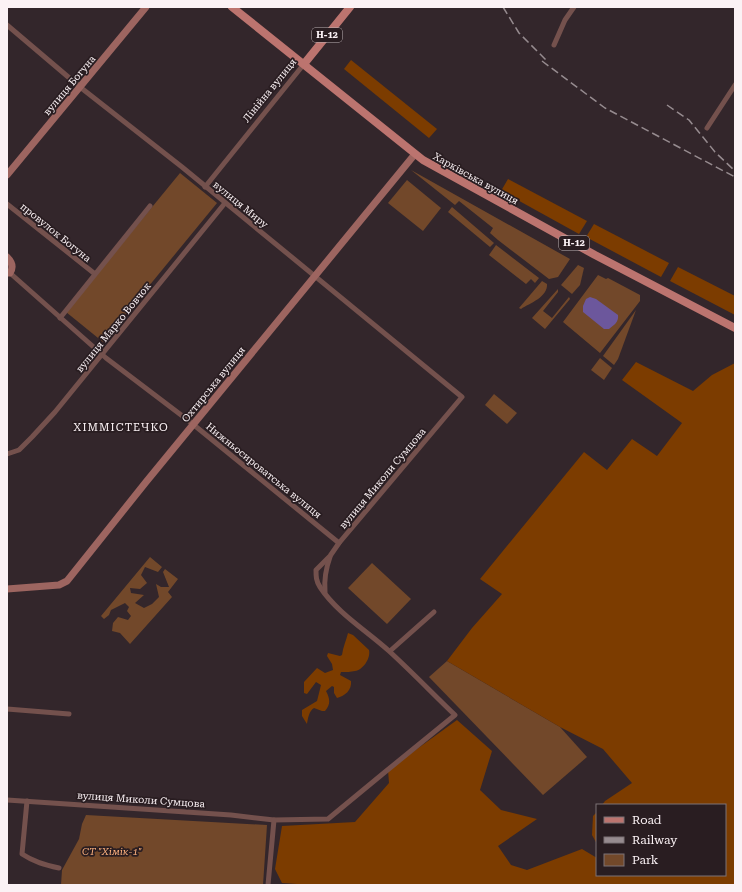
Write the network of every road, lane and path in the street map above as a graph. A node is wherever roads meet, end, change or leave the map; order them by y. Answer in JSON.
{"nodes":[{"id":1,"x":146,"y":7,"type":"edge"},
{"id":2,"x":232,"y":7,"type":"edge"},
{"id":3,"x":350,"y":7,"type":"edge"},
{"id":4,"x":574,"y":7,"type":"edge"},
{"id":5,"x":7,"y":25,"type":"edge"},
{"id":6,"x":554,"y":45,"type":"dead end"},
{"id":7,"x":304,"y":64,"type":"junction"},
{"id":8,"x":735,"y":85,"type":"edge"},
{"id":9,"x":80,"y":87,"type":"junction"},
{"id":10,"x":707,"y":128,"type":"dead end"},
{"id":11,"x":415,"y":154,"type":"junction"},
{"id":12,"x":7,"y":175,"type":"edge"},
{"id":13,"x":205,"y":186,"type":"junction"},
{"id":14,"x":225,"y":203,"type":"junction"},
{"id":15,"x":7,"y":204,"type":"edge"},
{"id":16,"x":150,"y":206,"type":"dead end"},
{"id":17,"x":7,"y":257,"type":"edge"},
{"id":18,"x":9,"y":273,"type":"edge"},
{"id":19,"x":95,"y":274,"type":"junction"},
{"id":20,"x":315,"y":276,"type":"junction"},
{"id":21,"x":60,"y":318,"type":"junction"},
{"id":22,"x":735,"y":328,"type":"edge"},
{"id":23,"x":103,"y":355,"type":"junction"},
{"id":24,"x":462,"y":397,"type":"joint"},
{"id":25,"x":193,"y":425,"type":"junction"},
{"id":26,"x":7,"y":454,"type":"edge"},
{"id":27,"x":339,"y":543,"type":"junction"},
{"id":28,"x":330,"y":556,"type":"junction"},
{"id":29,"x":7,"y":590,"type":"edge"},
{"id":30,"x":325,"y":593,"type":"junction"},
{"id":31,"x":434,"y":612,"type":"dead end"},
{"id":32,"x":390,"y":651,"type":"junction"},
{"id":33,"x":7,"y":709,"type":"edge"},
{"id":34,"x":69,"y":714,"type":"dead end"},
{"id":35,"x":7,"y":800,"type":"edge"},
{"id":36,"x":27,"y":801,"type":"junction"},
{"id":37,"x":274,"y":820,"type":"junction"},
{"id":38,"x":59,"y":868,"type":"dead end"},
{"id":39,"x":268,"y":885,"type":"edge"}],
"edges":[{"from":1,"to":9,"type":"main road","name":"вулиця Богуна"},
{"from":2,"to":7,"type":"main road","name":"Харківська вулиця"},
{"from":3,"to":7,"type":"main road","name":"Лінійна вулиця","number":"Н-12"},
{"from":4,"to":6,"type":"street"},
{"from":5,"to":9,"type":"street","name":"вулиця Миру"},
{"from":7,"to":11,"type":"main road","name":"Харківська вулиця","number":"Н-12"},
{"from":7,"to":13,"type":"street","name":"Лінійна вулиця"},
{"from":8,"to":10,"type":"street"},
{"from":9,"to":12,"type":"main road","name":"вулиця Богуна"},
{"from":9,"to":13,"type":"street","name":"вулиця Миру"},
{"from":11,"to":20,"type":"main road","name":"Охтирська вулиця"},
{"from":11,"to":22,"type":"main road","name":"Харківська вулиця","number":"Н-12"},
{"from":13,"to":14,"type":"street","name":"вулиця Миру"},
{"from":14,"to":20,"type":"street","name":"вулиця Миру"},
{"from":14,"to":23,"type":"street","name":"вулиця Марко Вовчок"},
{"from":15,"to":19,"type":"street","name":"провулок Богуна"},
{"from":16,"to":19,"type":"street"},
{"from":17,"to":18,"type":"main road","name":"Нижньосироватська вулиця"},
{"from":18,"to":21,"type":"street","name":"Нижньосироватська вулиця"},
{"from":19,"to":21,"type":"street"},
{"from":20,"to":24,"type":"street","name":"вулиця Миру"},
{"from":20,"to":25,"type":"main road","name":"Охтирська вулиця"},
{"from":21,"to":23,"type":"street","name":"Нижньосироватська вулиця"},
{"from":23,"to":25,"type":"street","name":"Нижньосироватська вулиця"},
{"from":23,"to":26,"type":"street","name":"вулиця Марко Вовчок"},
{"from":24,"to":27,"type":"street","name":"вулиця Миколи Сумцова"},
{"from":25,"to":27,"type":"street","name":"Нижньосироватська вулиця"},
{"from":25,"to":29,"type":"main road","name":"Охтирська вулиця"},
{"from":27,"to":28,"type":"street","name":"вулиця Миколи Сумцова"},
{"from":28,"to":30,"type":"street"},
{"from":28,"to":30,"type":"street","name":"вулиця Миколи Сумцова"},
{"from":30,"to":32,"type":"street"},
{"from":31,"to":32,"type":"street"},
{"from":32,"to":37,"type":"street","name":"вулиця Миколи Сумцова"},
{"from":33,"to":34,"type":"street"},
{"from":35,"to":36,"type":"street","name":"вулиця Миколи Сумцова"},
{"from":36,"to":37,"type":"street","name":"вулиця Миколи Сумцова"},
{"from":36,"to":38,"type":"street"},
{"from":37,"to":39,"type":"street"}]}
